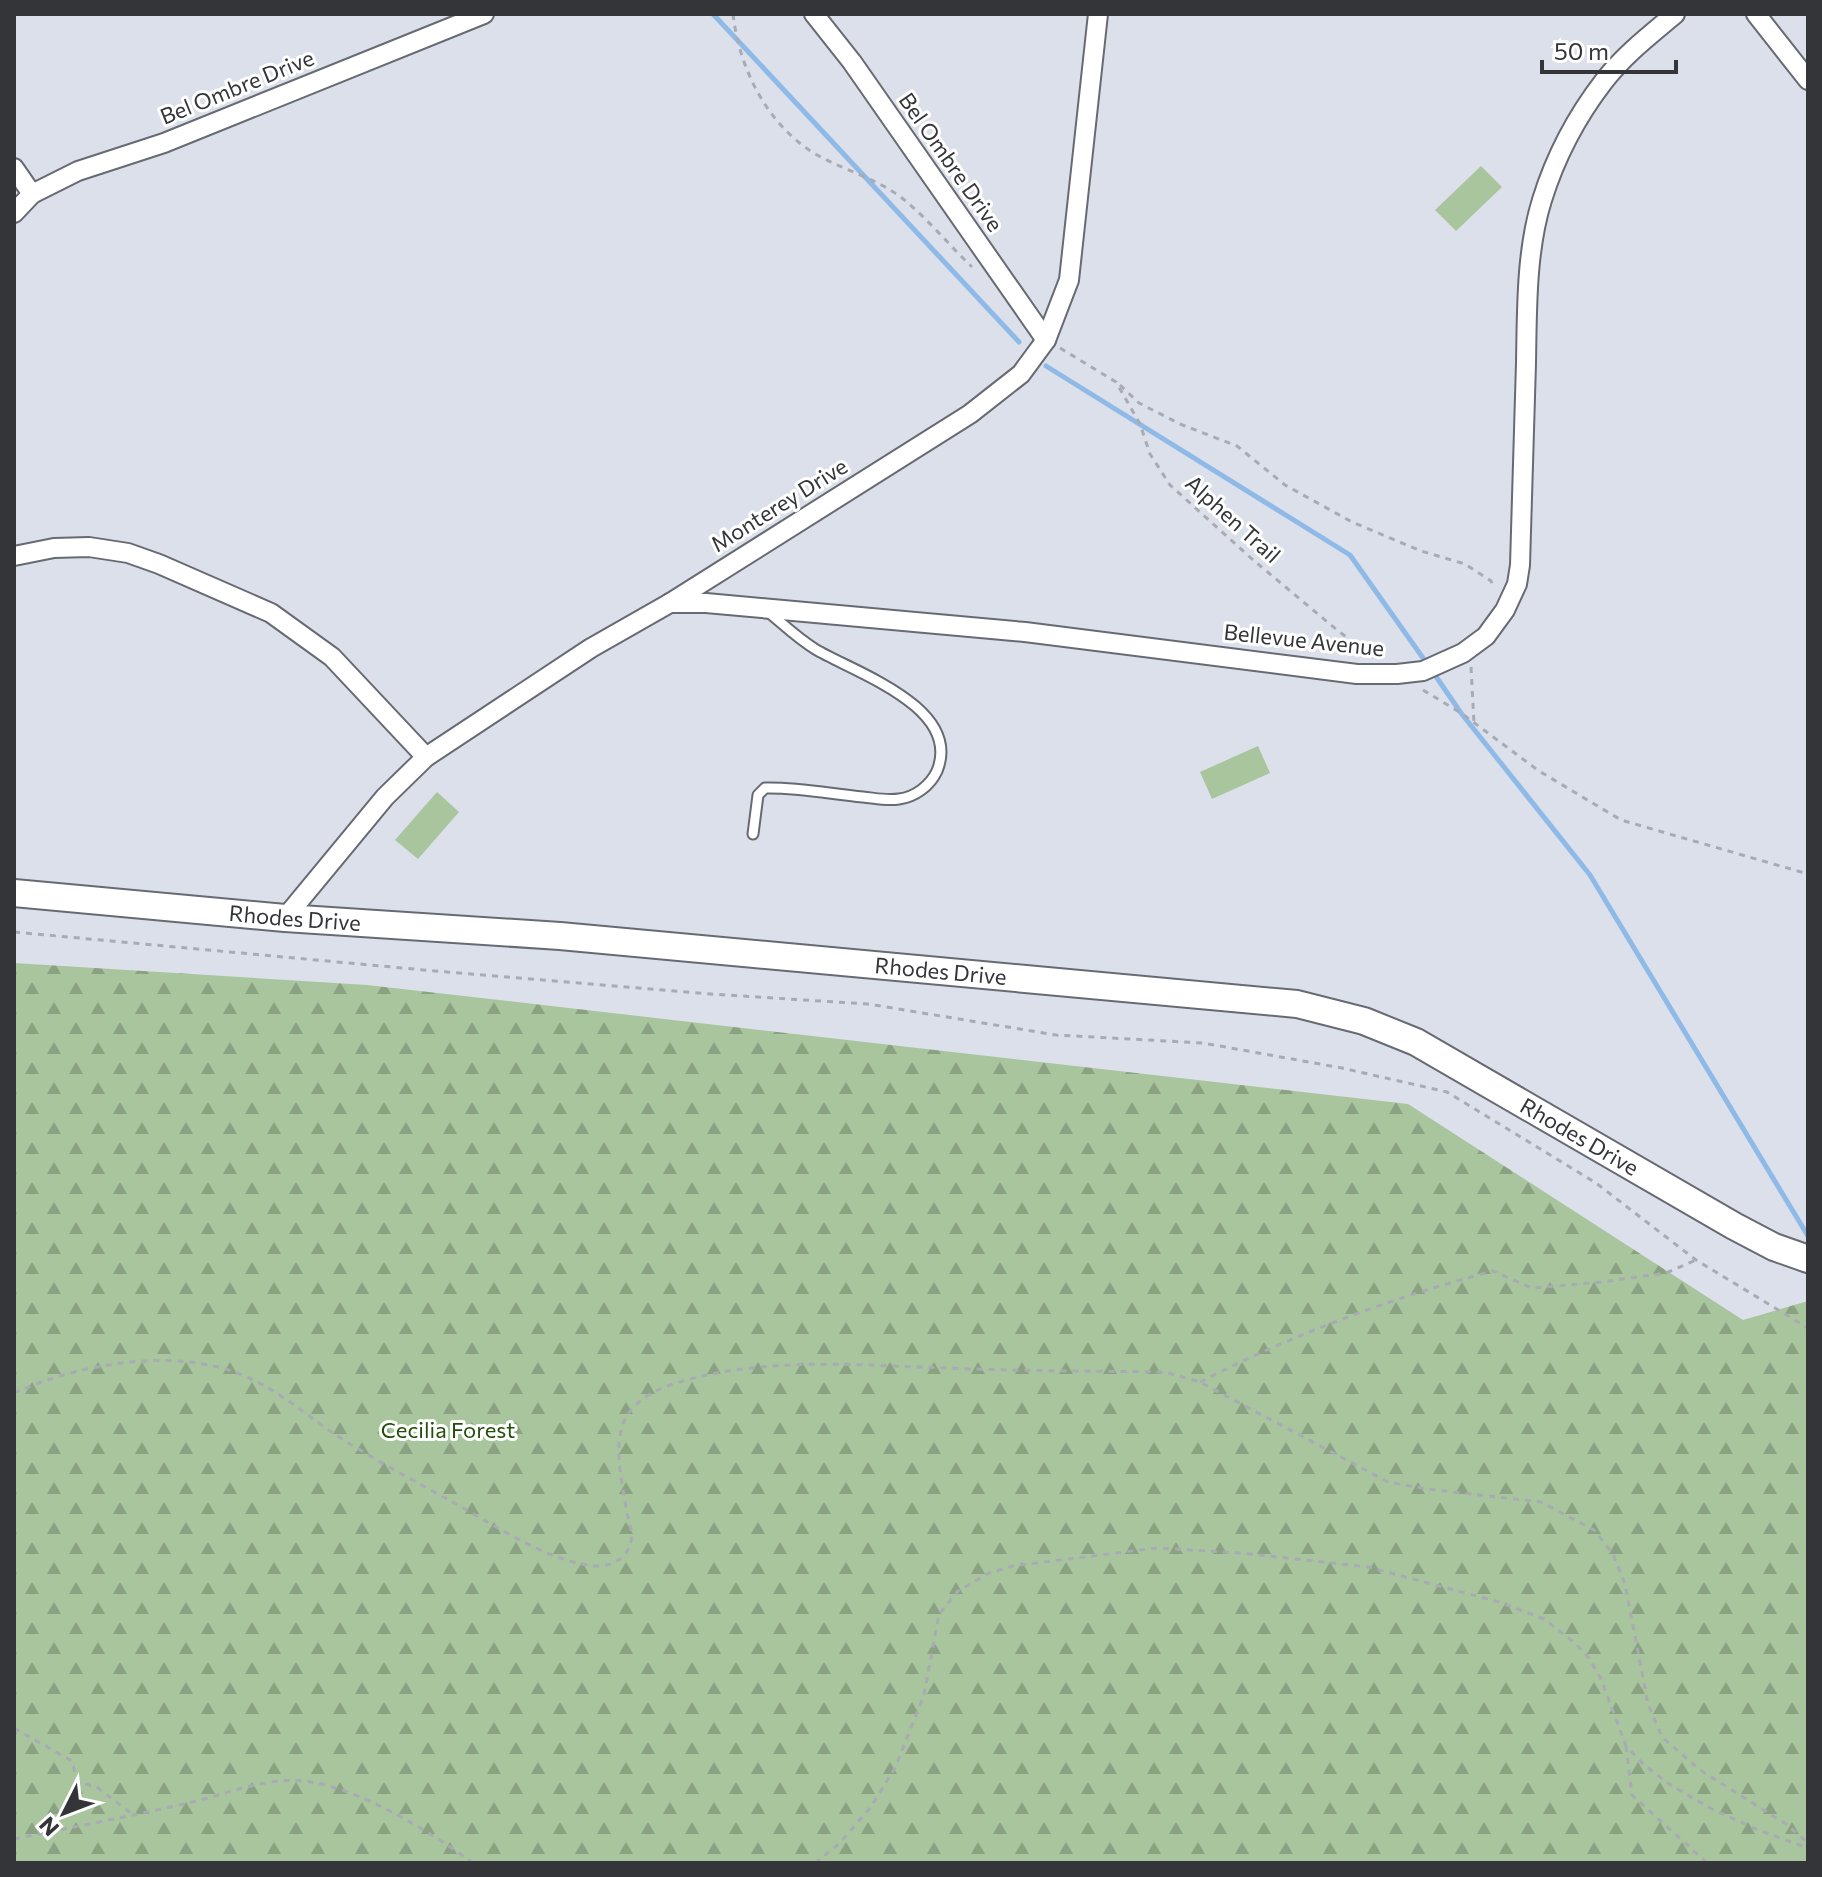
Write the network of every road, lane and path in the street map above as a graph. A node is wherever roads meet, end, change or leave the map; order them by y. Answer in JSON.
{"nodes":[{"id":1,"x":484,"y":14,"type":"edge"},
{"id":2,"x":733,"y":14,"type":"edge"},
{"id":3,"x":814,"y":14,"type":"edge"},
{"id":4,"x":1098,"y":14,"type":"edge"},
{"id":5,"x":1675,"y":14,"type":"edge"},
{"id":6,"x":1756,"y":14,"type":"edge"},
{"id":7,"x":1808,"y":80,"type":"edge"},
{"id":8,"x":14,"y":168,"type":"edge"},
{"id":9,"x":32,"y":194,"type":"junction"},
{"id":10,"x":14,"y":213,"type":"edge"},
{"id":11,"x":979,"y":274,"type":"dead end"},
{"id":12,"x":1046,"y":340,"type":"junction"},
{"id":13,"x":1116,"y":382,"type":"junction"},
{"id":14,"x":14,"y":556,"type":"edge"},
{"id":15,"x":1496,"y":594,"type":"dead end"},
{"id":16,"x":670,"y":603,"type":"junction"},
{"id":17,"x":764,"y":609,"type":"junction"},
{"id":18,"x":1479,"y":641,"type":"junction"},
{"id":19,"x":1397,"y":674,"type":"junction"},
{"id":20,"x":1474,"y":723,"type":"junction"},
{"id":21,"x":426,"y":757,"type":"junction"},
{"id":22,"x":753,"y":834,"type":"dead end"},
{"id":23,"x":1808,"y":874,"type":"edge"},
{"id":24,"x":14,"y":893,"type":"edge"},
{"id":25,"x":285,"y":918,"type":"junction"},
{"id":26,"x":14,"y":932,"type":"edge"},
{"id":27,"x":1808,"y":1259,"type":"edge"},
{"id":28,"x":1696,"y":1260,"type":"junction"},
{"id":29,"x":1808,"y":1328,"type":"edge"},
{"id":30,"x":1200,"y":1382,"type":"junction"},
{"id":31,"x":14,"y":1393,"type":"edge"},
{"id":32,"x":14,"y":1728,"type":"edge"},
{"id":33,"x":1626,"y":1746,"type":"junction"},
{"id":34,"x":132,"y":1814,"type":"junction"},
{"id":35,"x":14,"y":1839,"type":"edge"},
{"id":36,"x":1808,"y":1846,"type":"edge"},
{"id":37,"x":473,"y":1863,"type":"edge"},
{"id":38,"x":815,"y":1863,"type":"edge"},
{"id":39,"x":1707,"y":1863,"type":"edge"}],
"edges":[{"from":1,"to":9,"type":"street","name":"Bel Ombre Drive"},
{"from":2,"to":11,"type":"path"},
{"from":3,"to":12,"type":"street","name":"Bel Ombre Drive"},
{"from":4,"to":12,"type":"street","name":"Monterey Drive"},
{"from":5,"to":18,"type":"street","name":"Bellevue Avenue"},
{"from":6,"to":7,"type":"street"},
{"from":8,"to":9,"type":"street"},
{"from":9,"to":10,"type":"street","name":"Bel Ombre Drive"},
{"from":12,"to":13,"type":"path","name":"Alphen Trail"},
{"from":12,"to":16,"type":"street","name":"Monterey Drive"},
{"from":13,"to":15,"type":"path"},
{"from":13,"to":19,"type":"path","name":"Alphen Trail"},
{"from":14,"to":21,"type":"street"},
{"from":16,"to":17,"type":"street","name":"Bellevue Avenue"},
{"from":16,"to":21,"type":"street","name":"Monterey Drive"},
{"from":17,"to":19,"type":"street","name":"Bellevue Avenue"},
{"from":17,"to":22,"type":"lane"},
{"from":18,"to":19,"type":"street","name":"Bellevue Avenue"},
{"from":18,"to":20,"type":"path"},
{"from":19,"to":20,"type":"path","name":"Alphen Trail"},
{"from":20,"to":23,"type":"path","name":"Alphen Trail"},
{"from":21,"to":25,"type":"street","name":"Monterey Drive"},
{"from":24,"to":25,"type":"main road","name":"Rhodes Drive"},
{"from":25,"to":27,"type":"main road","name":"Rhodes Drive"},
{"from":26,"to":28,"type":"path"},
{"from":28,"to":29,"type":"path"},
{"from":28,"to":30,"type":"path"},
{"from":30,"to":31,"type":"path"},
{"from":30,"to":36,"type":"path"},
{"from":32,"to":34,"type":"path"},
{"from":33,"to":36,"type":"path"},
{"from":33,"to":38,"type":"path"},
{"from":33,"to":39,"type":"path"},
{"from":34,"to":35,"type":"path"},
{"from":34,"to":37,"type":"path"}]}
